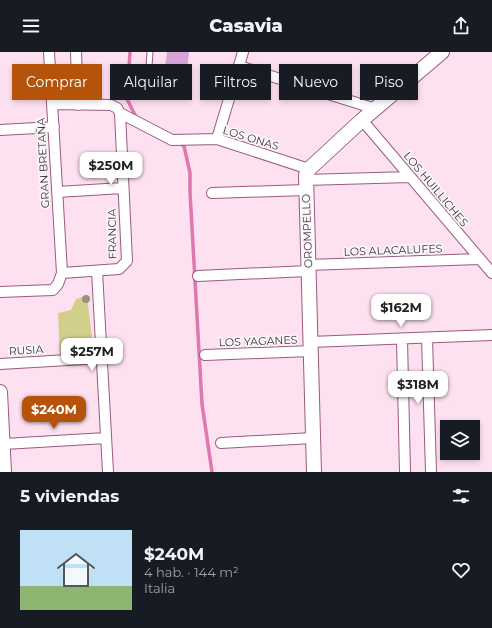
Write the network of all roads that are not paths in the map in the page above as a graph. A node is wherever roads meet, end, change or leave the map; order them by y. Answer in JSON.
{"nodes":[{"id":1,"x":49,"y":52,"type":"edge"},
{"id":2,"x":76,"y":52,"type":"edge"},
{"id":3,"x":150,"y":52,"type":"edge"},
{"id":4,"x":243,"y":52,"type":"edge"},
{"id":5,"x":442,"y":52,"type":"edge"},
{"id":6,"x":149,"y":64,"type":"edge"},
{"id":7,"x":240,"y":64,"type":"edge"},
{"id":8,"x":271,"y":76,"type":"edge"},
{"id":9,"x":229,"y":100,"type":"edge"},
{"id":10,"x":52,"y":104,"type":"junction"},
{"id":11,"x":78,"y":104,"type":"junction"},
{"id":12,"x":376,"y":109,"type":"junction"},
{"id":13,"x":120,"y":113,"type":"junction"},
{"id":14,"x":362,"y":120,"type":"junction"},
{"id":15,"x":54,"y":127,"type":"junction"},
{"id":16,"x":0,"y":130,"type":"edge"},
{"id":17,"x":217,"y":139,"type":"junction"},
{"id":18,"x":410,"y":178,"type":"junction"},
{"id":19,"x":306,"y":180,"type":"junction"},
{"id":20,"x":123,"y":188,"type":"junction"},
{"id":21,"x":57,"y":192,"type":"junction"},
{"id":22,"x":212,"y":193,"type":"dead end"},
{"id":23,"x":479,"y":259,"type":"junction"},
{"id":24,"x":308,"y":268,"type":"junction"},
{"id":25,"x":97,"y":271,"type":"junction"},
{"id":26,"x":62,"y":273,"type":"junction"},
{"id":27,"x":492,"y":273,"type":"edge"},
{"id":28,"x":198,"y":276,"type":"dead end"},
{"id":29,"x":0,"y":292,"type":"edge"},
{"id":30,"x":492,"y":335,"type":"edge"},
{"id":31,"x":427,"y":338,"type":"junction"},
{"id":32,"x":402,"y":339,"type":"junction"},
{"id":33,"x":310,"y":347,"type":"junction"},
{"id":34,"x":206,"y":355,"type":"dead end"},
{"id":35,"x":102,"y":358,"type":"junction"},
{"id":36,"x":0,"y":364,"type":"edge"},
{"id":37,"x":0,"y":392,"type":"edge"},
{"id":38,"x":106,"y":438,"type":"junction"},
{"id":39,"x":313,"y":438,"type":"junction"},
{"id":40,"x":221,"y":443,"type":"dead end"},
{"id":41,"x":2,"y":452,"type":"edge"},
{"id":42,"x":4,"y":472,"type":"edge"},
{"id":43,"x":108,"y":472,"type":"edge"},
{"id":44,"x":314,"y":472,"type":"edge"},
{"id":45,"x":405,"y":472,"type":"edge"},
{"id":46,"x":431,"y":472,"type":"edge"}],
"edges":[{"from":1,"to":10,"type":"street","name":"GRAN BRETAÑA"},
{"from":2,"to":11,"type":"street"},
{"from":3,"to":6,"type":"lane"},
{"from":4,"to":7,"type":"street"},
{"from":5,"to":12,"type":"street"},
{"from":8,"to":12,"type":"street"},
{"from":9,"to":17,"type":"street"},
{"from":10,"to":11,"type":"street"},
{"from":10,"to":15,"type":"street","name":"GRAN BRETAÑA"},
{"from":11,"to":13,"type":"street"},
{"from":12,"to":14,"type":"street"},
{"from":13,"to":17,"type":"street","name":"LOS ONAS"},
{"from":13,"to":20,"type":"street","name":"FRANCIA"},
{"from":14,"to":18,"type":"street","name":"LOS HUILLICHES"},
{"from":14,"to":19,"type":"street"},
{"from":15,"to":16,"type":"street"},
{"from":15,"to":21,"type":"street","name":"GRAN BRETAÑA"},
{"from":17,"to":19,"type":"street","name":"LOS ONAS"},
{"from":18,"to":19,"type":"street","name":"LOS ONAS"},
{"from":18,"to":23,"type":"street","name":"LOS HUILLICHES"},
{"from":19,"to":22,"type":"street","name":"LOS ONAS"},
{"from":19,"to":24,"type":"street","name":"OROMPELLO"},
{"from":20,"to":21,"type":"street"},
{"from":20,"to":25,"type":"street","name":"FRANCIA"},
{"from":21,"to":26,"type":"street","name":"GRAN BRETAÑA"},
{"from":23,"to":24,"type":"street","name":"LOS ALACALUFES"},
{"from":23,"to":27,"type":"street","name":"LOS HUILLICHES"},
{"from":24,"to":28,"type":"street","name":"LOS ALACALUFES"},
{"from":24,"to":33,"type":"street","name":"OROMPELLO"},
{"from":25,"to":26,"type":"street","name":"FRANCIA"},
{"from":25,"to":35,"type":"street"},
{"from":26,"to":29,"type":"street"},
{"from":30,"to":31,"type":"street","name":"LOS YAGANES"},
{"from":31,"to":32,"type":"street","name":"LOS YAGANES"},
{"from":31,"to":46,"type":"street"},
{"from":32,"to":33,"type":"street","name":"LOS YAGANES"},
{"from":32,"to":45,"type":"street"},
{"from":33,"to":34,"type":"street","name":"LOS YAGANES"},
{"from":33,"to":39,"type":"street","name":"OROMPELLO"},
{"from":35,"to":36,"type":"street","name":"RUSIA"},
{"from":35,"to":38,"type":"street"},
{"from":37,"to":41,"type":"street"},
{"from":38,"to":41,"type":"street"},
{"from":38,"to":43,"type":"street"},
{"from":39,"to":40,"type":"street"},
{"from":39,"to":44,"type":"street","name":"OROMPELLO"},
{"from":41,"to":42,"type":"street"}]}
